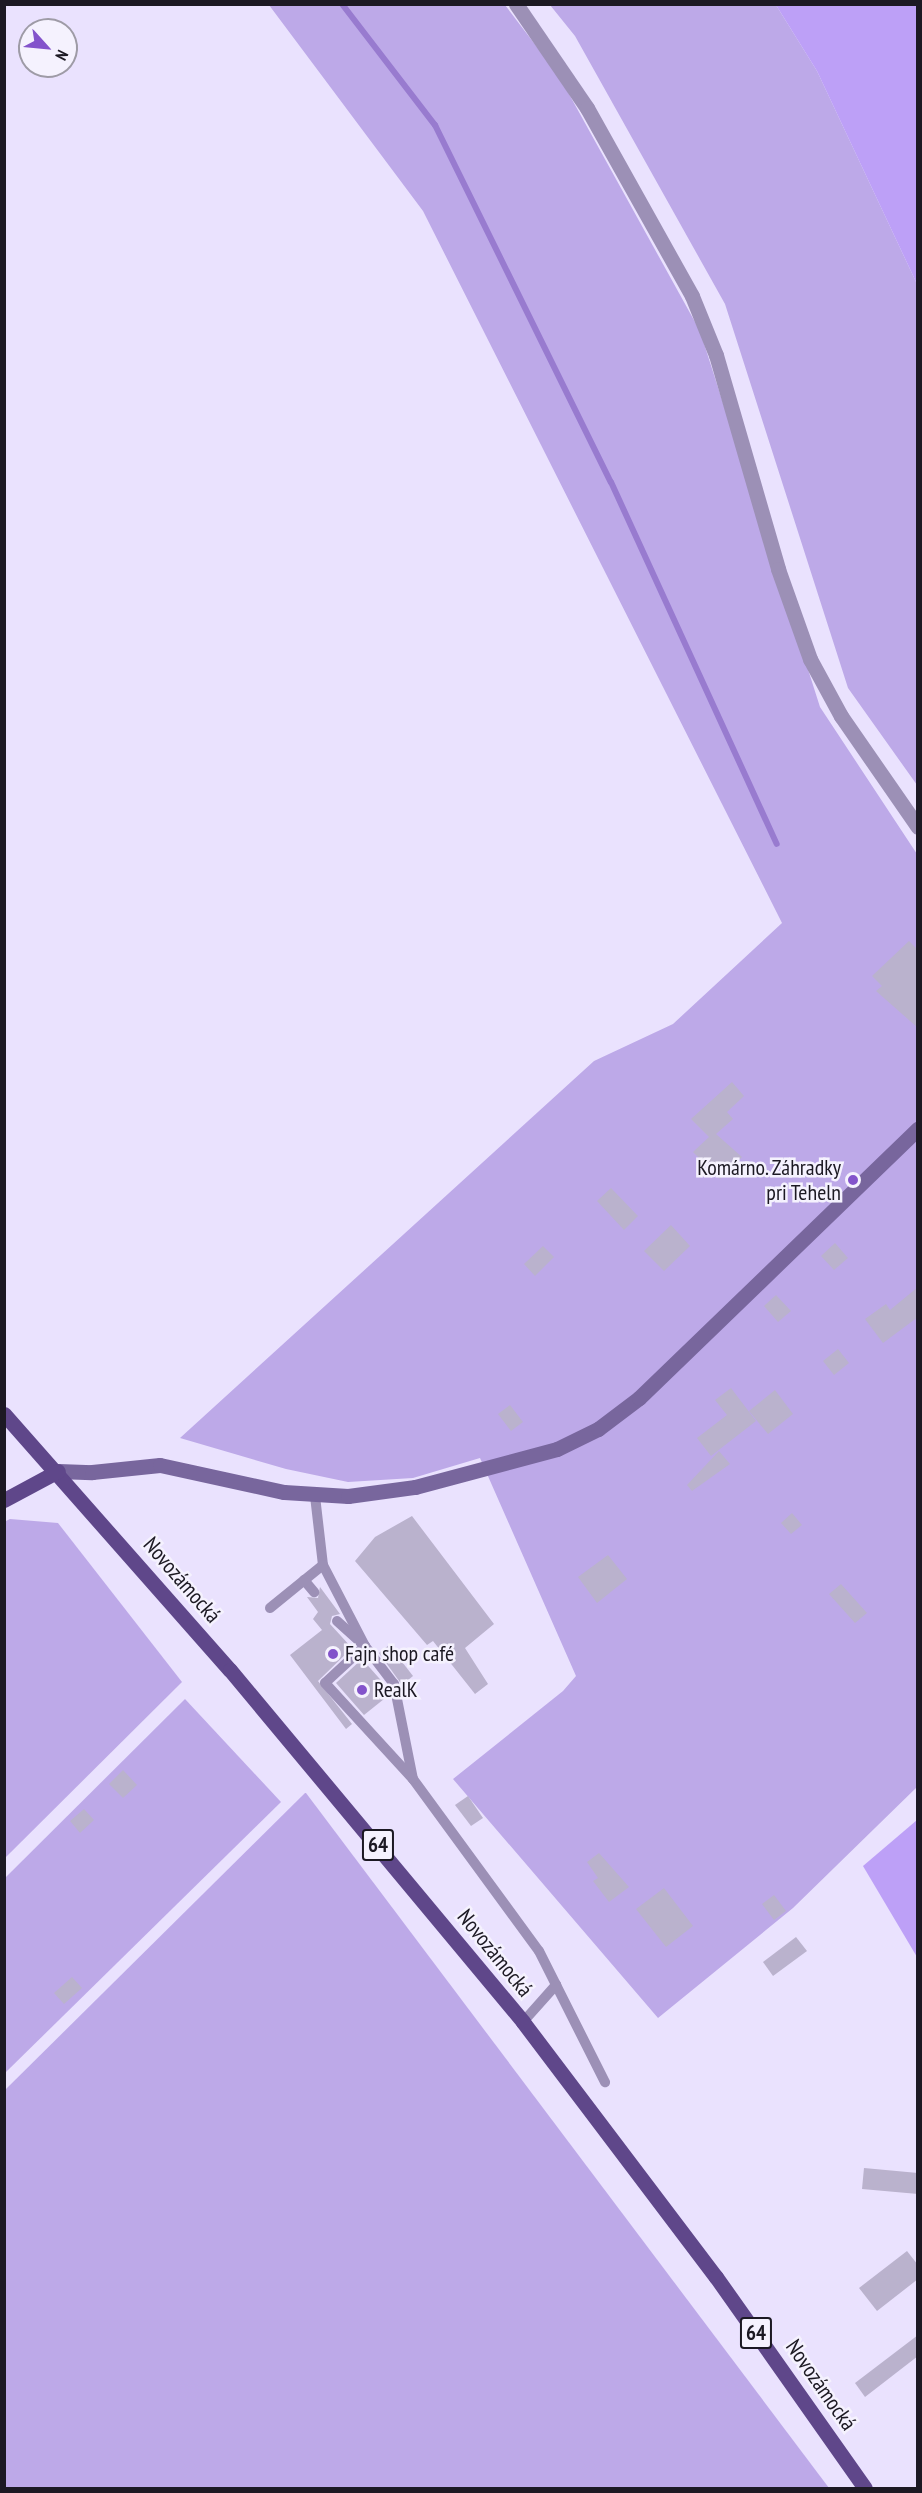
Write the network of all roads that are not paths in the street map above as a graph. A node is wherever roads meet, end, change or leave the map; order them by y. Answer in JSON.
{"nodes":[{"id":1,"x":516,"y":4,"type":"edge"},
{"id":2,"x":918,"y":827,"type":"edge"},
{"id":3,"x":918,"y":1129,"type":"edge"},
{"id":4,"x":4,"y":1414,"type":"edge"},
{"id":5,"x":58,"y":1471,"type":"junction"},
{"id":6,"x":315,"y":1496,"type":"junction"},
{"id":7,"x":4,"y":1500,"type":"edge"},
{"id":8,"x":323,"y":1565,"type":"junction"},
{"id":9,"x":304,"y":1580,"type":"junction"},
{"id":10,"x":314,"y":1592,"type":"dead end"},
{"id":11,"x":270,"y":1608,"type":"dead end"},
{"id":12,"x":337,"y":1621,"type":"dead end"},
{"id":13,"x":365,"y":1646,"type":"junction"},
{"id":14,"x":413,"y":1779,"type":"junction"},
{"id":15,"x":556,"y":1985,"type":"junction"},
{"id":16,"x":523,"y":2022,"type":"junction"},
{"id":17,"x":605,"y":2082,"type":"dead end"},
{"id":18,"x":865,"y":2488,"type":"edge"}],
"edges":[{"from":1,"to":2,"type":"street"},
{"from":3,"to":6,"type":"street"},
{"from":4,"to":5,"type":"main road","name":"Novozámocká"},
{"from":5,"to":6,"type":"street"},
{"from":5,"to":7,"type":"main road"},
{"from":5,"to":16,"type":"main road","name":"Novozámocká","number":"64"},
{"from":6,"to":8,"type":"lane"},
{"from":8,"to":9,"type":"lane"},
{"from":8,"to":13,"type":"lane"},
{"from":9,"to":10,"type":"lane"},
{"from":9,"to":11,"type":"lane"},
{"from":12,"to":13,"type":"lane"},
{"from":13,"to":14,"type":"lane"},
{"from":13,"to":14,"type":"lane"},
{"from":14,"to":15,"type":"lane"},
{"from":15,"to":16,"type":"lane"},
{"from":15,"to":17,"type":"lane"},
{"from":16,"to":18,"type":"main road","name":"Novozámocká","number":"64"}]}
